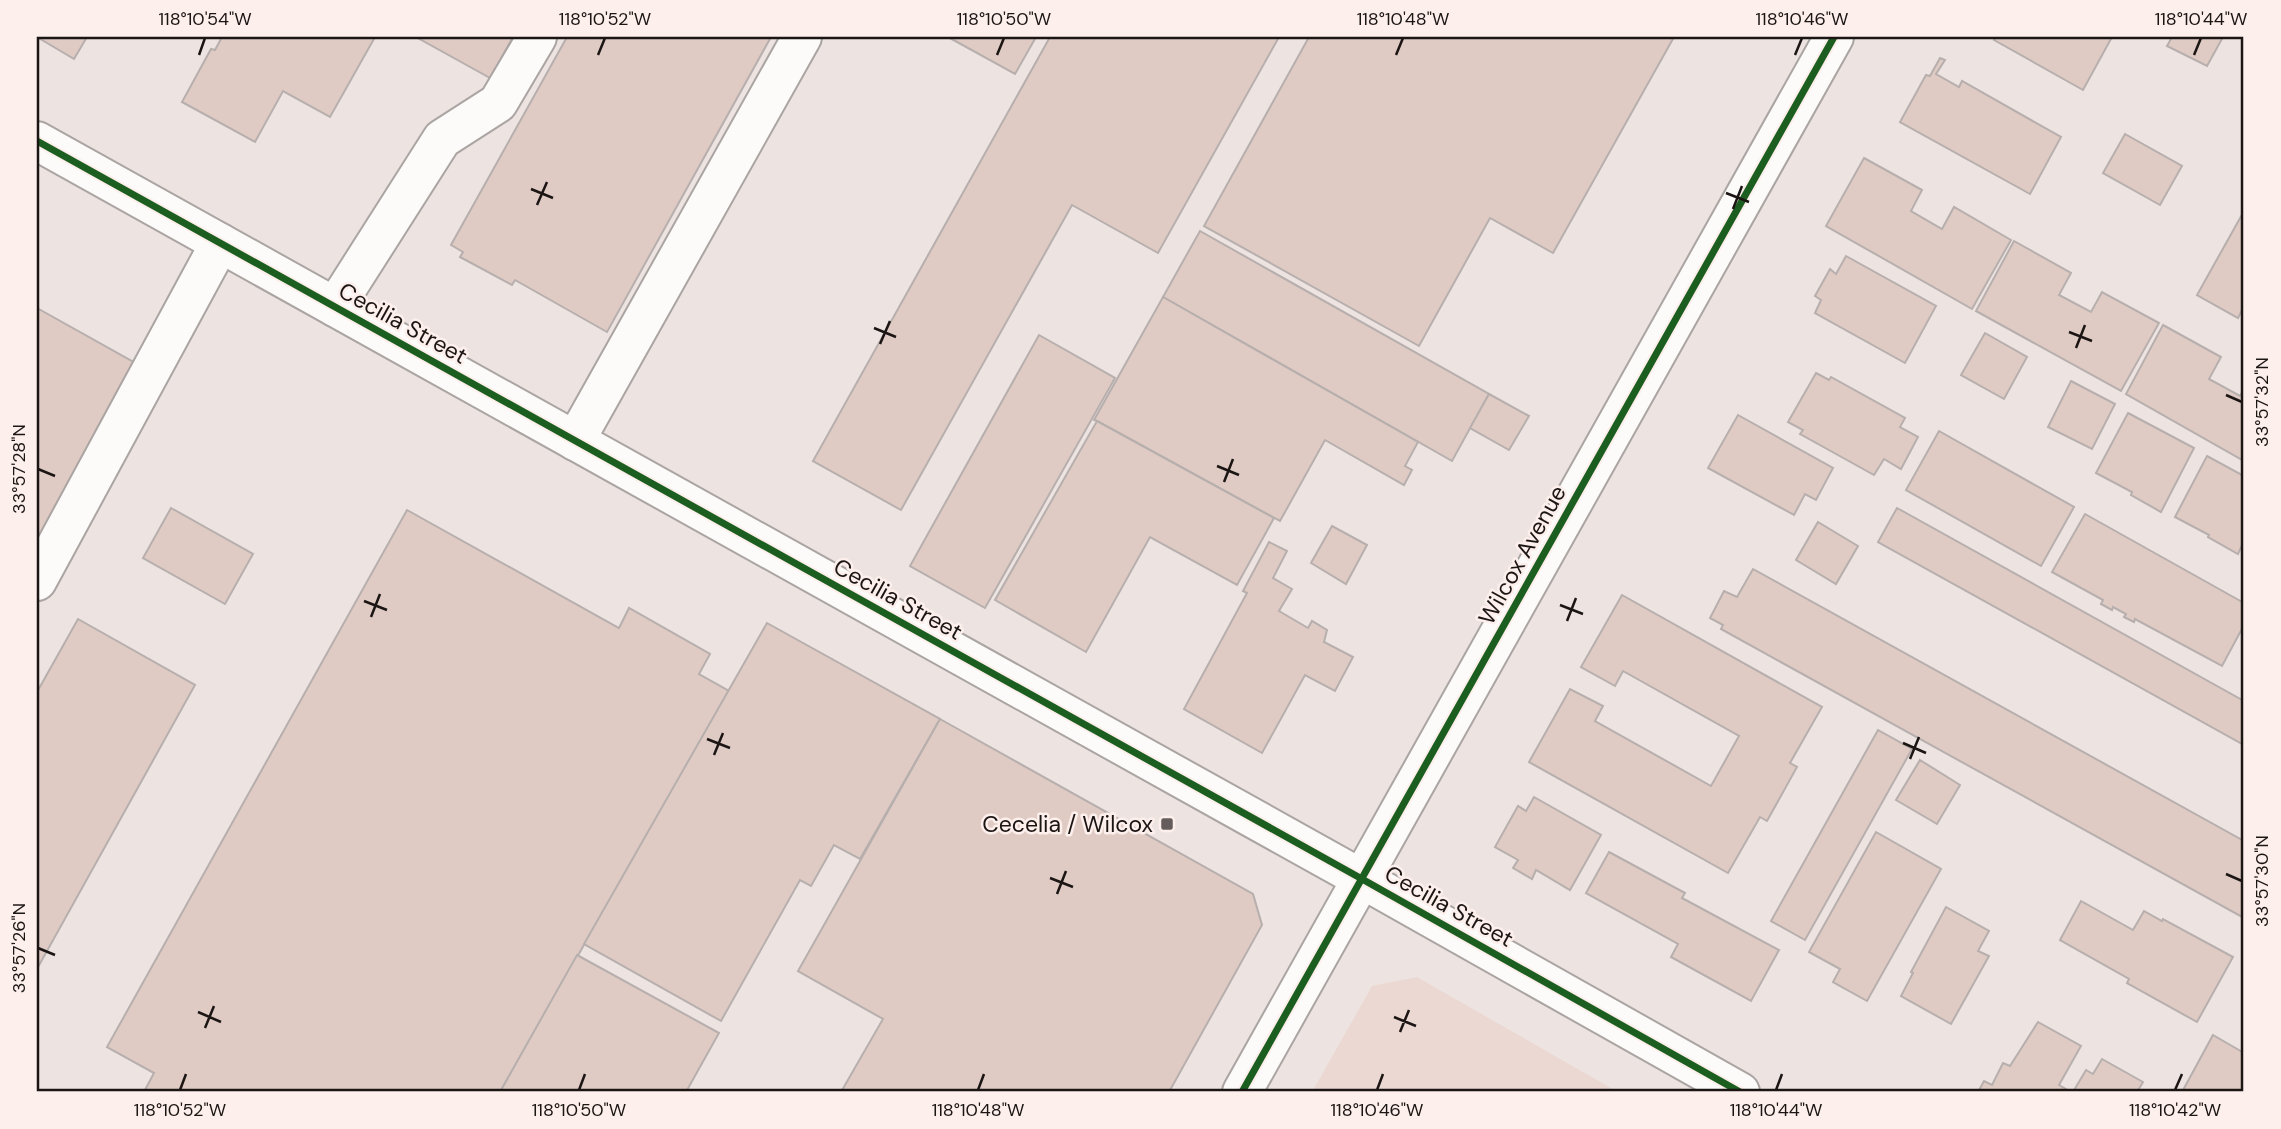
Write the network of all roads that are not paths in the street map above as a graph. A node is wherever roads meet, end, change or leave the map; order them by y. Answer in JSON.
{"nodes":[{"id":1,"x":537,"y":37,"type":"edge"},
{"id":2,"x":802,"y":37,"type":"edge"},
{"id":3,"x":1834,"y":37,"type":"edge"},
{"id":4,"x":37,"y":141,"type":"edge"},
{"id":5,"x":220,"y":243,"type":"junction"},
{"id":6,"x":335,"y":307,"type":"junction"},
{"id":7,"x":575,"y":441,"type":"junction"},
{"id":8,"x":37,"y":581,"type":"edge"},
{"id":9,"x":1362,"y":879,"type":"junction"},
{"id":10,"x":1242,"y":1092,"type":"edge"},
{"id":11,"x":1740,"y":1092,"type":"edge"}],
"edges":[{"from":1,"to":6,"type":"street"},
{"from":2,"to":7,"type":"street"},
{"from":3,"to":9,"type":"street","name":"Wilcox Avenue"},
{"from":4,"to":5,"type":"street","name":"Cecilia Street"},
{"from":5,"to":6,"type":"street","name":"Cecilia Street"},
{"from":5,"to":8,"type":"street"},
{"from":6,"to":7,"type":"street","name":"Cecilia Street"},
{"from":7,"to":9,"type":"street","name":"Cecilia Street"},
{"from":9,"to":10,"type":"street","name":"Wilcox Avenue"},
{"from":9,"to":11,"type":"street","name":"Cecilia Street"}]}
